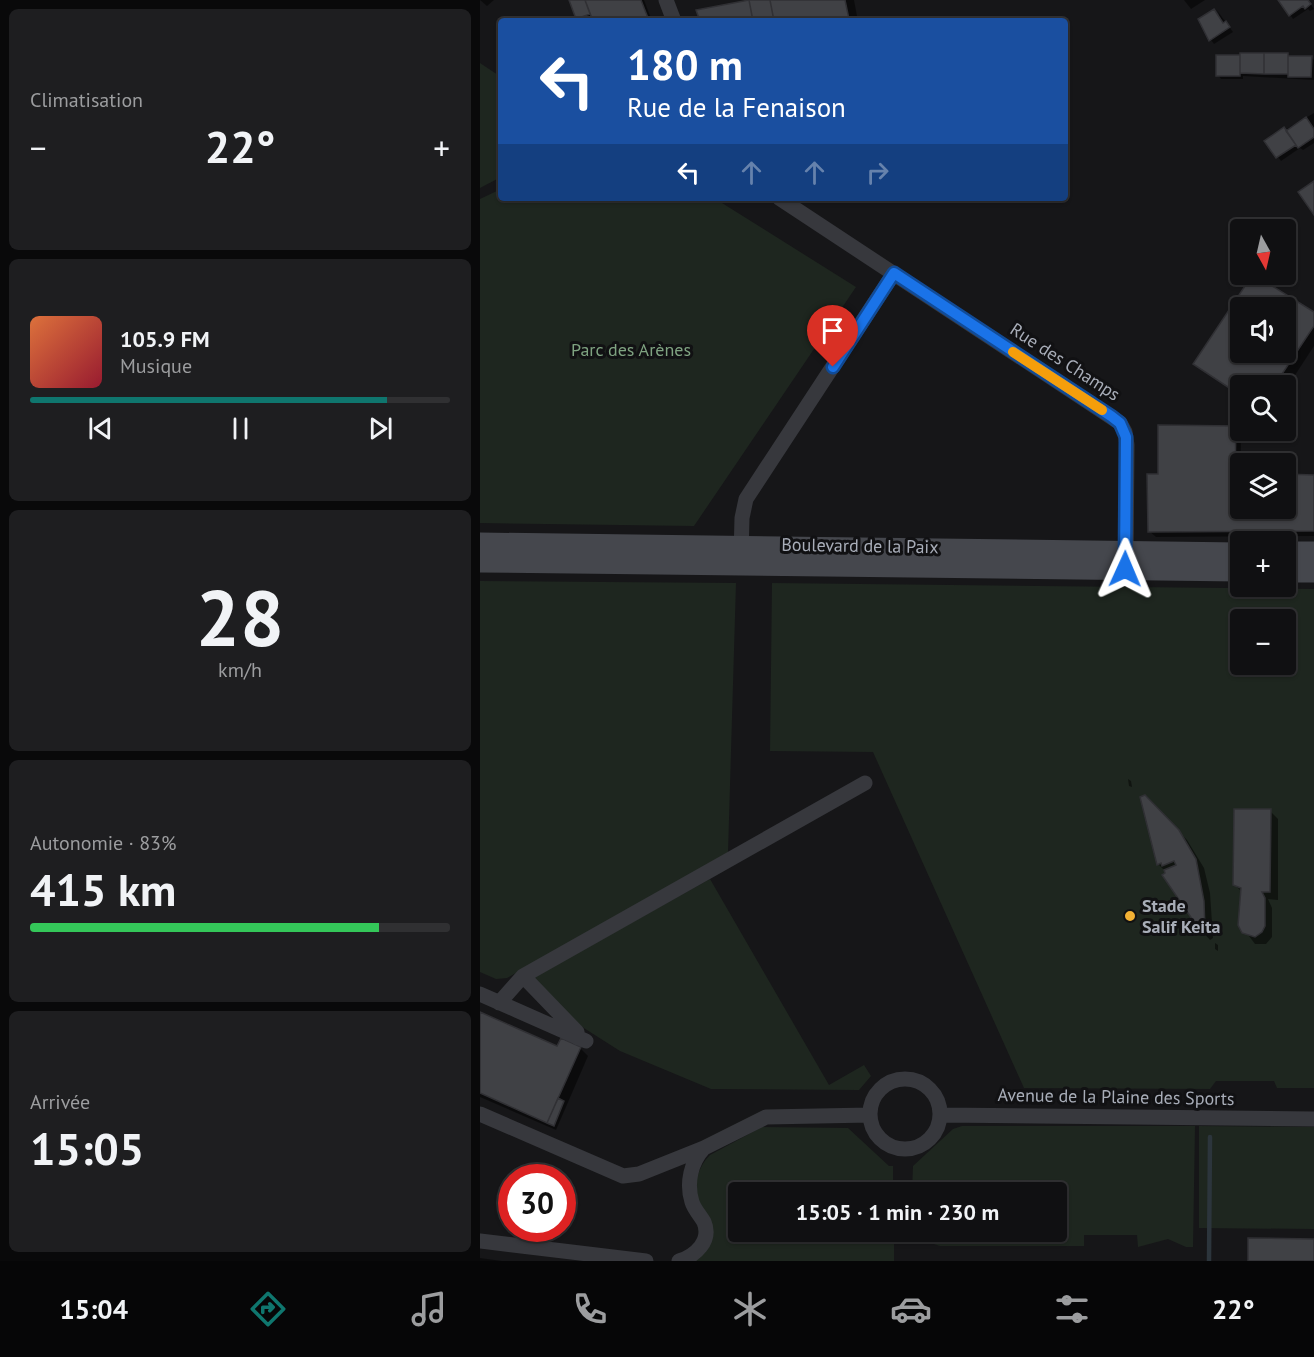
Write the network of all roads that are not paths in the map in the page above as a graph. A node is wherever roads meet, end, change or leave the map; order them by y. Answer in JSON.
{"nodes":[{"id":1,"x":671,"y":1,"type":"edge"},
{"id":2,"x":674,"y":18,"type":"edge"},
{"id":3,"x":784,"y":201,"type":"edge"},
{"id":4,"x":894,"y":273,"type":"junction"},
{"id":5,"x":480,"y":543,"type":"edge"},
{"id":6,"x":1296,"y":552,"type":"edge"},
{"id":7,"x":1314,"y":552,"type":"edge"},
{"id":8,"x":1230,"y":554,"type":"edge"},
{"id":9,"x":741,"y":555,"type":"junction"},
{"id":10,"x":1126,"y":560,"type":"junction"},
{"id":11,"x":480,"y":562,"type":"edge"},
{"id":12,"x":1230,"y":570,"type":"edge"},
{"id":13,"x":1296,"y":572,"type":"edge"},
{"id":14,"x":1314,"y":572,"type":"edge"},
{"id":15,"x":865,"y":783,"type":"dead end"},
{"id":16,"x":523,"y":976,"type":"junction"},
{"id":17,"x":480,"y":994,"type":"edge"},
{"id":18,"x":499,"y":1004,"type":"junction"},
{"id":19,"x":480,"y":1114,"type":"edge"},
{"id":20,"x":870,"y":1115,"type":"junction"},
{"id":21,"x":940,"y":1115,"type":"junction"},
{"id":22,"x":1314,"y":1118,"type":"edge"},
{"id":23,"x":704,"y":1148,"type":"junction"},
{"id":24,"x":480,"y":1241,"type":"edge"},
{"id":25,"x":646,"y":1261,"type":"edge"},
{"id":26,"x":679,"y":1261,"type":"edge"}],
"edges":[{"from":1,"to":2,"type":"street"},
{"from":3,"to":4,"type":"street","name":"Rue des Champs"},
{"from":4,"to":9,"type":"street"},
{"from":4,"to":10,"type":"street","name":"Rue des Champs"},
{"from":5,"to":9,"type":"main road","name":"Boulevard de la Paix"},
{"from":6,"to":7,"type":"main road"},
{"from":8,"to":10,"type":"main road","name":"Boulevard de la Paix"},
{"from":9,"to":10,"type":"main road","name":"Boulevard de la Paix"},
{"from":9,"to":11,"type":"main road","name":"Boulevard de la Paix"},
{"from":10,"to":12,"type":"main road","name":"Boulevard de la Paix"},
{"from":13,"to":14,"type":"main road"},
{"from":15,"to":16,"type":"street"},
{"from":16,"to":18,"type":"street"},
{"from":16,"to":18,"type":"street"},
{"from":17,"to":18,"type":"street"},
{"from":19,"to":23,"type":"street"},
{"from":20,"to":21,"type":"street"},
{"from":20,"to":21,"type":"street"},
{"from":20,"to":23,"type":"street"},
{"from":21,"to":22,"type":"street","name":"Avenue de la Plaine des Sports"},
{"from":23,"to":26,"type":"street"},
{"from":24,"to":25,"type":"street"}]}
